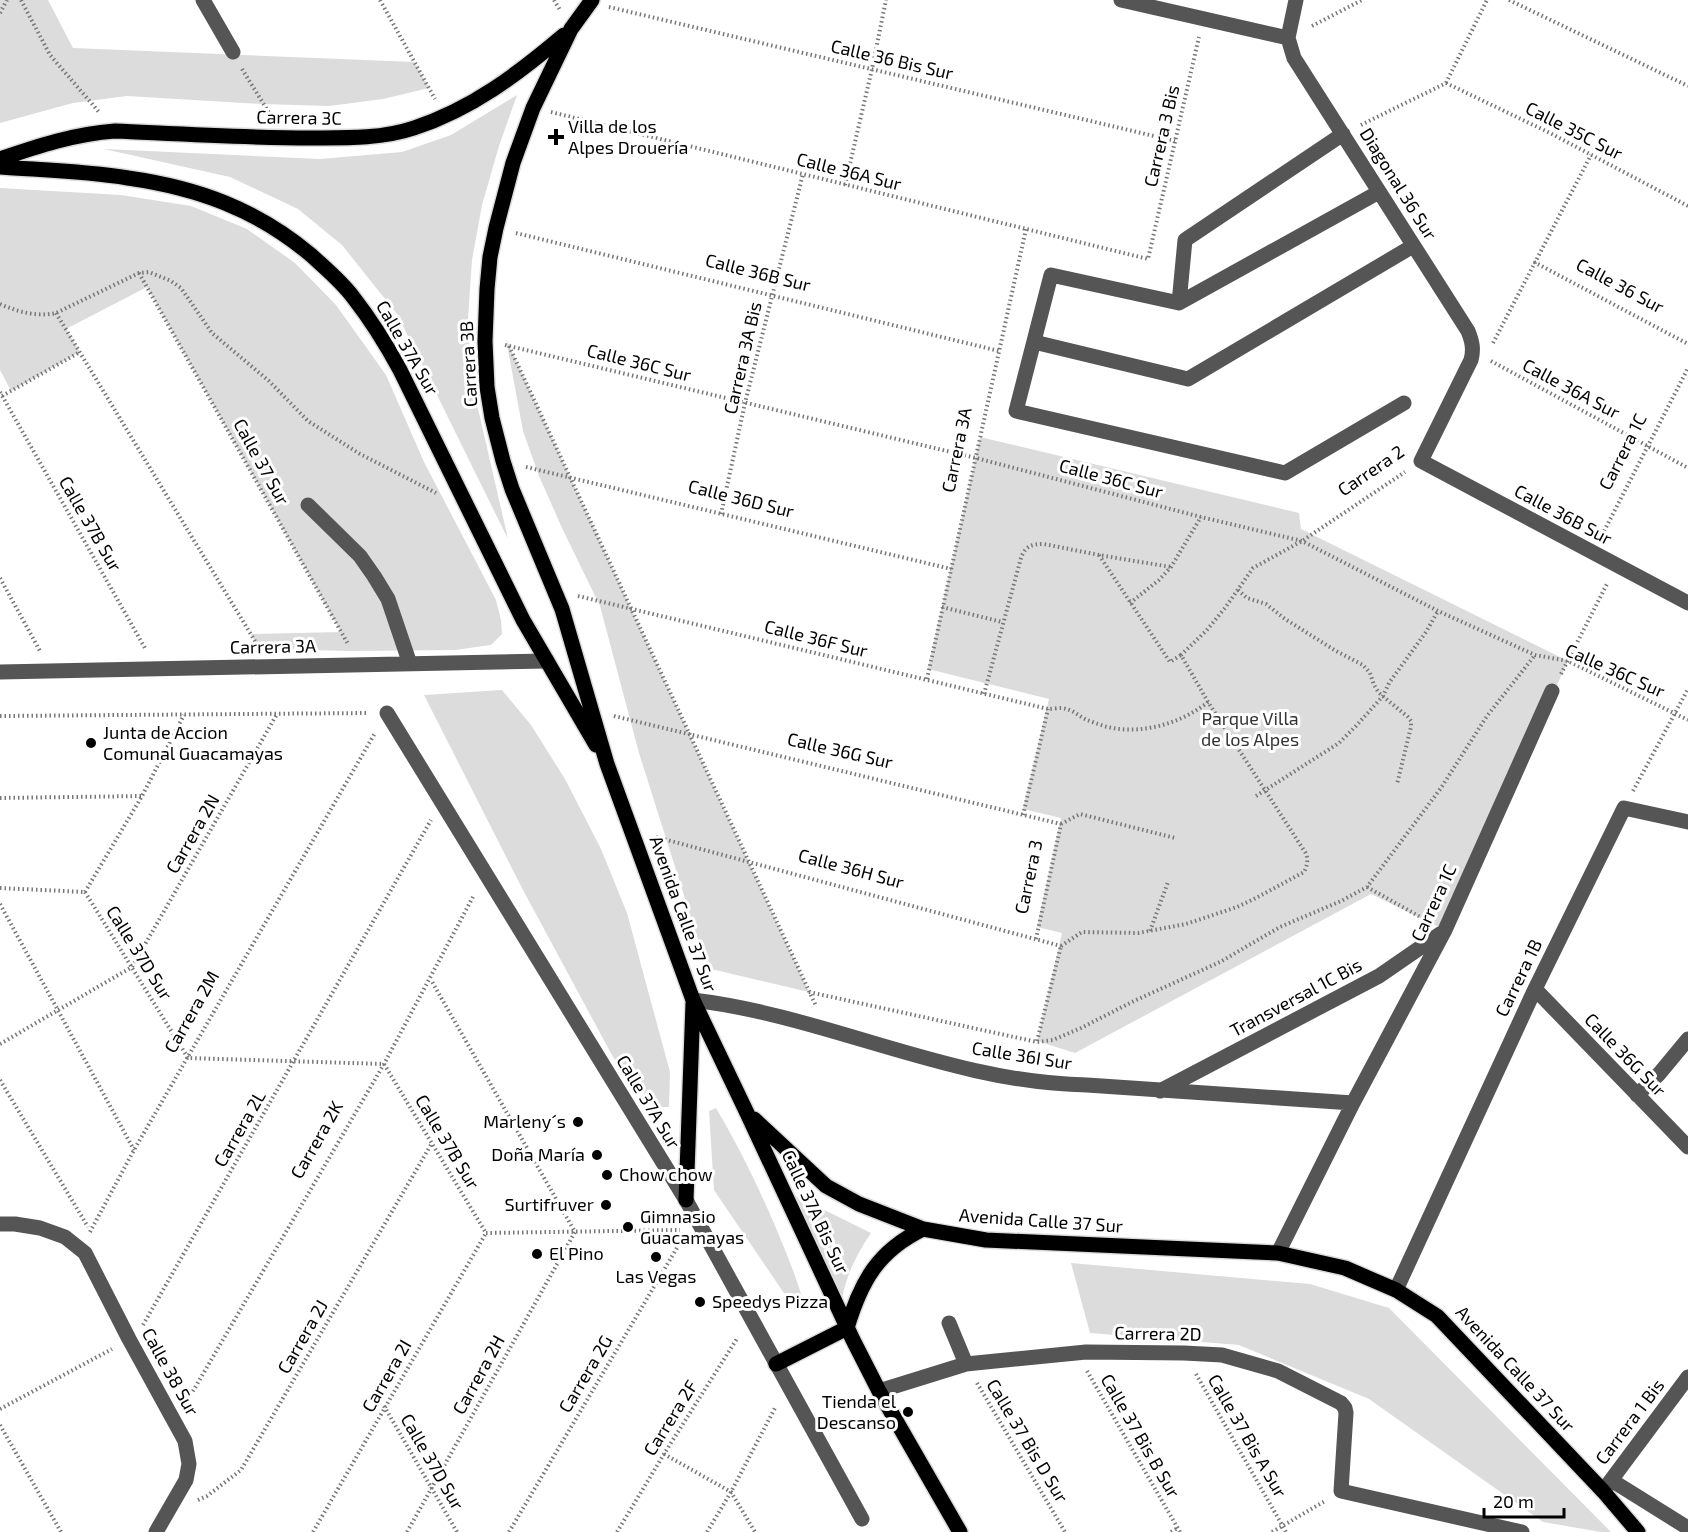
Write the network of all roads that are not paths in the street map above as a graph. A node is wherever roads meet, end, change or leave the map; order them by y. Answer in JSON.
{"nodes":[{"id":1,"x":203,"y":0,"type":"edge"},
{"id":2,"x":1120,"y":0,"type":"edge"},
{"id":3,"x":1296,"y":0,"type":"edge"},
{"id":4,"x":597,"y":3,"type":"edge"},
{"id":5,"x":571,"y":29,"type":"junction"},
{"id":6,"x":1288,"y":38,"type":"junction"},
{"id":7,"x":232,"y":52,"type":"road end"},
{"id":8,"x":1343,"y":134,"type":"junction"},
{"id":9,"x":0,"y":159,"type":"edge"},
{"id":10,"x":0,"y":167,"type":"edge"},
{"id":11,"x":1379,"y":192,"type":"junction"},
{"id":12,"x":1413,"y":246,"type":"junction"},
{"id":13,"x":1179,"y":303,"type":"junction"},
{"id":14,"x":1035,"y":342,"type":"junction"},
{"id":15,"x":1480,"y":355,"type":"joint"},
{"id":16,"x":1404,"y":403,"type":"dead end"},
{"id":17,"x":1421,"y":461,"type":"joint"},
{"id":18,"x":308,"y":505,"type":"dead end"},
{"id":19,"x":1688,"y":603,"type":"edge"},
{"id":20,"x":546,"y":661,"type":"junction"},
{"id":21,"x":410,"y":664,"type":"junction"},
{"id":22,"x":0,"y":672,"type":"edge"},
{"id":23,"x":1552,"y":691,"type":"road end"},
{"id":24,"x":387,"y":713,"type":"road end"},
{"id":25,"x":607,"y":764,"type":"junction"},
{"id":26,"x":1688,"y":822,"type":"edge"},
{"id":27,"x":1444,"y":930,"type":"junction"},
{"id":28,"x":1535,"y":989,"type":"junction"},
{"id":29,"x":693,"y":999,"type":"junction"},
{"id":30,"x":1688,"y":1039,"type":"edge"},
{"id":31,"x":1160,"y":1091,"type":"junction"},
{"id":32,"x":1637,"y":1095,"type":"junction"},
{"id":33,"x":1353,"y":1103,"type":"junction"},
{"id":34,"x":747,"y":1113,"type":"junction"},
{"id":35,"x":1688,"y":1147,"type":"edge"},
{"id":36,"x":686,"y":1200,"type":"junction"},
{"id":37,"x":0,"y":1224,"type":"edge"},
{"id":38,"x":923,"y":1229,"type":"junction"},
{"id":39,"x":1278,"y":1253,"type":"junction"},
{"id":40,"x":1396,"y":1290,"type":"junction"},
{"id":41,"x":949,"y":1323,"type":"dead end"},
{"id":42,"x":847,"y":1328,"type":"junction"},
{"id":43,"x":776,"y":1364,"type":"junction"},
{"id":44,"x":966,"y":1364,"type":"junction"},
{"id":45,"x":1688,"y":1377,"type":"edge"},
{"id":46,"x":879,"y":1391,"type":"junction"},
{"id":47,"x":1607,"y":1485,"type":"junction"},
{"id":48,"x":862,"y":1519,"type":"dead end"},
{"id":49,"x":1688,"y":1528,"type":"edge"},
{"id":50,"x":156,"y":1532,"type":"edge"},
{"id":51,"x":960,"y":1532,"type":"edge"},
{"id":52,"x":1522,"y":1532,"type":"edge"},
{"id":53,"x":1638,"y":1532,"type":"edge"}],
"edges":[{"from":1,"to":7,"type":"street"},
{"from":2,"to":6,"type":"street"},
{"from":3,"to":6,"type":"street"},
{"from":4,"to":5,"type":"main road","name":"Carrera 3B"},
{"from":5,"to":9,"type":"main road","name":"Carrera 3C"},
{"from":5,"to":25,"type":"main road","name":"Carrera 3B"},
{"from":6,"to":8,"type":"street","name":"Diagonal 36 Sur"},
{"from":8,"to":11,"type":"street","name":"Diagonal 36 Sur"},
{"from":8,"to":13,"type":"street"},
{"from":10,"to":20,"type":"main road","name":"Calle 37A Sur"},
{"from":11,"to":12,"type":"street","name":"Diagonal 36 Sur"},
{"from":11,"to":13,"type":"street"},
{"from":12,"to":14,"type":"street"},
{"from":12,"to":15,"type":"street","name":"Diagonal 36 Sur"},
{"from":13,"to":14,"type":"street"},
{"from":14,"to":16,"type":"street"},
{"from":15,"to":17,"type":"street","name":"Carrera 2"},
{"from":17,"to":19,"type":"street","name":"Calle 36B Sur"},
{"from":18,"to":21,"type":"street"},
{"from":20,"to":21,"type":"street","name":"Carrera 3A"},
{"from":20,"to":25,"type":"main road","name":"Calle 37A Sur"},
{"from":21,"to":22,"type":"street","name":"Carrera 3A"},
{"from":23,"to":27,"type":"street","name":"Carrera 1C"},
{"from":24,"to":36,"type":"street","name":"Calle 37A Sur"},
{"from":25,"to":29,"type":"main road","name":"Avenida Calle 37 Sur"},
{"from":26,"to":28,"type":"street","name":"Carrera 1B"},
{"from":27,"to":31,"type":"street","name":"Transversal 1C Bis"},
{"from":27,"to":33,"type":"street","name":"Carrera 1C"},
{"from":28,"to":32,"type":"street","name":"Calle 36G Sur"},
{"from":28,"to":40,"type":"street","name":"Carrera 1B"},
{"from":29,"to":31,"type":"street","name":"Calle 36I Sur"},
{"from":29,"to":34,"type":"main road","name":"Avenida Calle 37 Sur"},
{"from":29,"to":36,"type":"main road"},
{"from":30,"to":32,"type":"street"},
{"from":31,"to":33,"type":"street","name":"Calle 36I Sur"},
{"from":32,"to":35,"type":"street","name":"Calle 36G Sur"},
{"from":33,"to":39,"type":"street","name":"Carrera 1C"},
{"from":34,"to":38,"type":"main road","name":"Avenida Calle 37 Sur"},
{"from":34,"to":42,"type":"main road","name":"Calle 37A Bis Sur"},
{"from":36,"to":43,"type":"street","name":"Calle 37A Sur"},
{"from":37,"to":50,"type":"street","name":"Calle 38 Sur"},
{"from":38,"to":39,"type":"main road","name":"Avenida Calle 37 Sur"},
{"from":38,"to":42,"type":"main road"},
{"from":39,"to":40,"type":"main road","name":"Avenida Calle 37 Sur"},
{"from":40,"to":47,"type":"main road","name":"Avenida Calle 37 Sur"},
{"from":41,"to":44,"type":"street"},
{"from":42,"to":43,"type":"main road"},
{"from":42,"to":46,"type":"main road"},
{"from":43,"to":48,"type":"street","name":"Calle 37A Sur"},
{"from":44,"to":46,"type":"street","name":"Carrera 2D"},
{"from":44,"to":52,"type":"street","name":"Carrera 2D"},
{"from":45,"to":47,"type":"street","name":"Carrera 1 Bis"},
{"from":46,"to":51,"type":"main road"},
{"from":47,"to":49,"type":"street"},
{"from":47,"to":53,"type":"main road","name":"Avenida Calle 37 Sur"}]}
